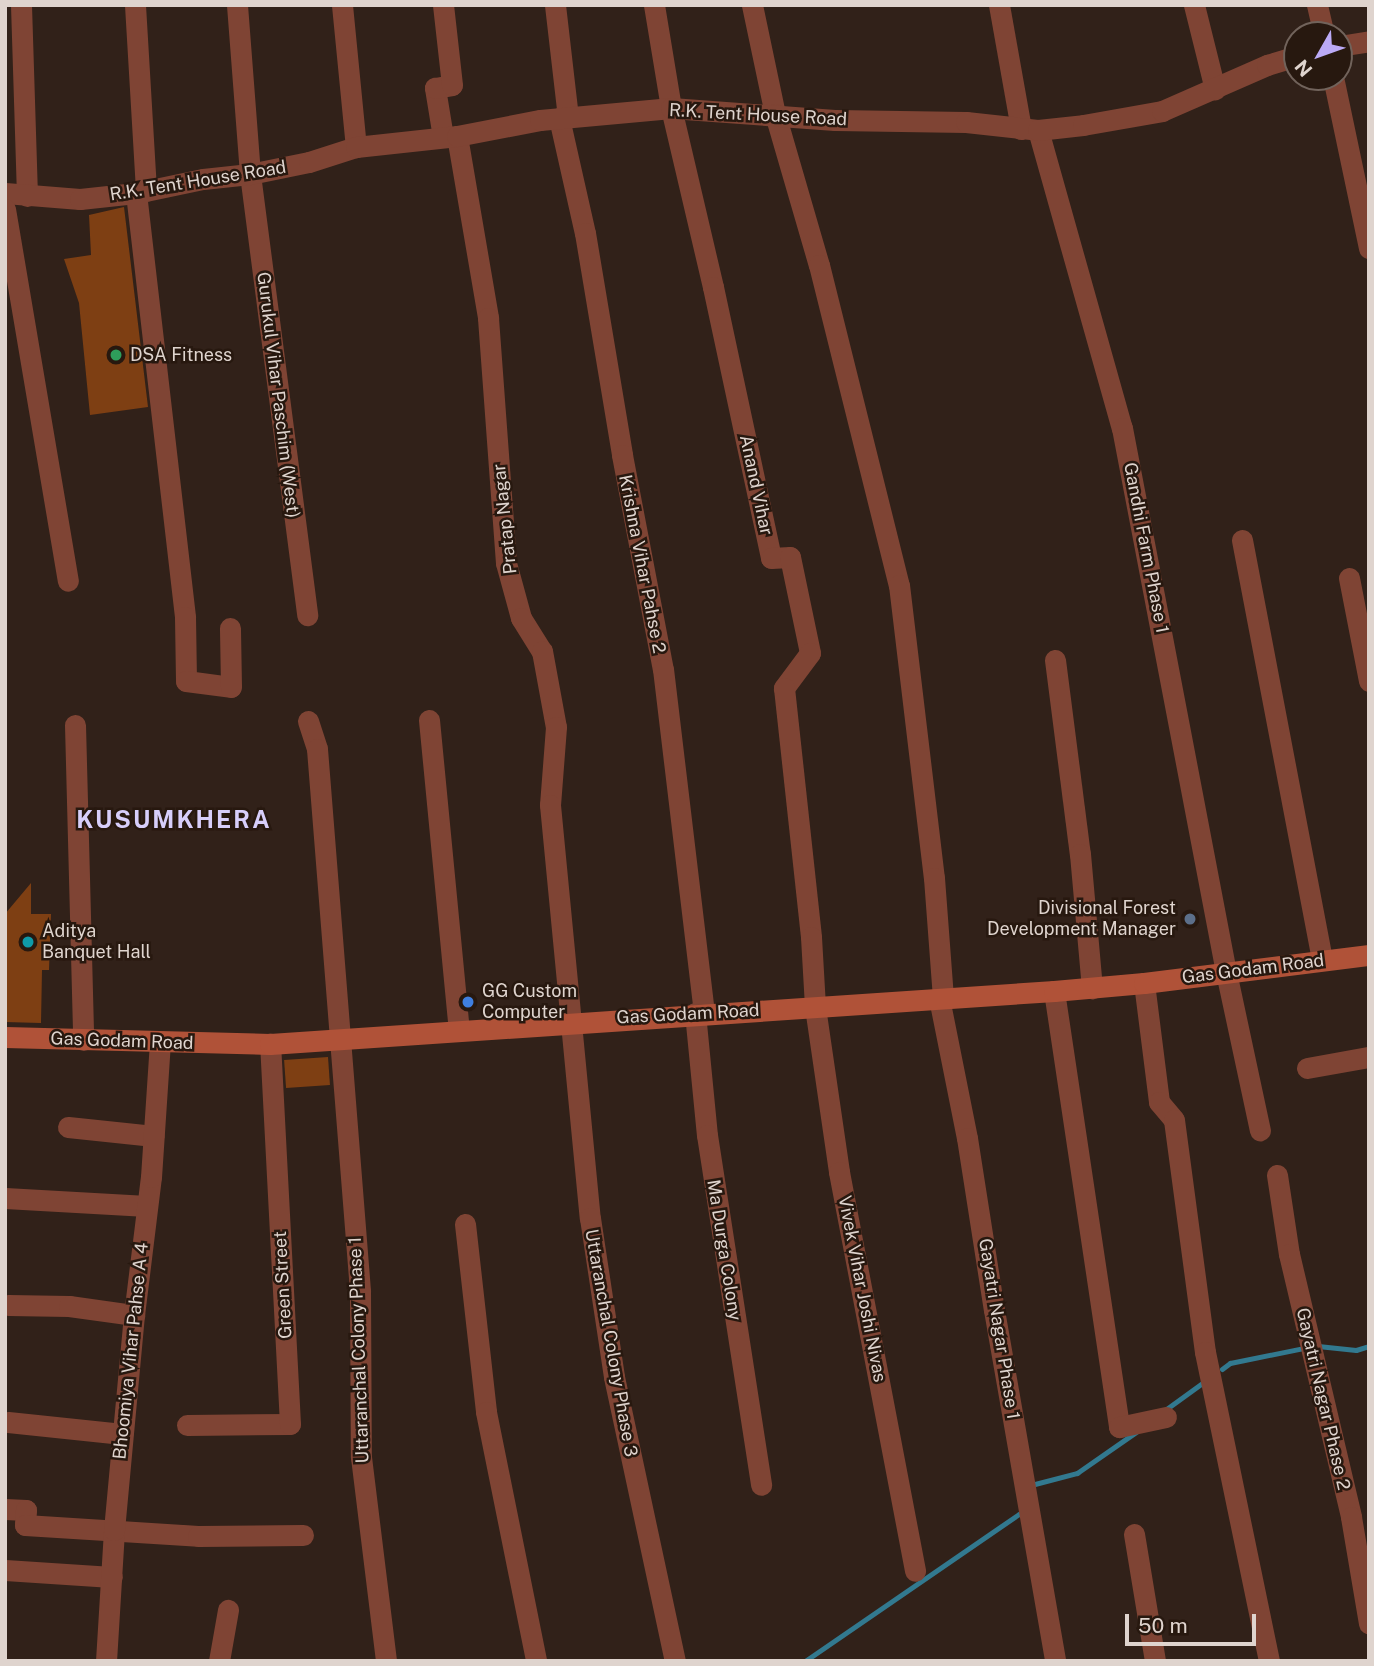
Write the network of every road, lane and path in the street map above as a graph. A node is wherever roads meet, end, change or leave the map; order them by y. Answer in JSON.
{"nodes":[{"id":1,"x":21,"y":5,"type":"edge"},
{"id":2,"x":135,"y":5,"type":"edge"},
{"id":3,"x":237,"y":5,"type":"edge"},
{"id":4,"x":342,"y":5,"type":"edge"},
{"id":5,"x":443,"y":5,"type":"edge"},
{"id":6,"x":555,"y":5,"type":"edge"},
{"id":7,"x":654,"y":5,"type":"edge"},
{"id":8,"x":752,"y":5,"type":"edge"},
{"id":9,"x":999,"y":5,"type":"edge"},
{"id":10,"x":1194,"y":5,"type":"edge"},
{"id":11,"x":1283,"y":60,"type":"edge"},
{"id":12,"x":1215,"y":89,"type":"junction"},
{"id":13,"x":1337,"y":91,"type":"edge"},
{"id":14,"x":671,"y":108,"type":"junction"},
{"id":15,"x":775,"y":114,"type":"junction"},
{"id":16,"x":563,"y":118,"type":"junction"},
{"id":17,"x":1030,"y":129,"type":"junction"},
{"id":18,"x":450,"y":136,"type":"junction"},
{"id":19,"x":356,"y":147,"type":"junction"},
{"id":20,"x":250,"y":174,"type":"junction"},
{"id":21,"x":141,"y":192,"type":"junction"},
{"id":22,"x":5,"y":193,"type":"edge"},
{"id":23,"x":27,"y":196,"type":"junction"},
{"id":24,"x":5,"y":209,"type":"edge"},
{"id":25,"x":1369,"y":248,"type":"edge"},
{"id":26,"x":1242,"y":540,"type":"dead end"},
{"id":27,"x":1349,"y":578,"type":"dead end"},
{"id":28,"x":68,"y":581,"type":"dead end"},
{"id":29,"x":307,"y":615,"type":"dead end"},
{"id":30,"x":230,"y":628,"type":"dead end"},
{"id":31,"x":1055,"y":660,"type":"dead end"},
{"id":32,"x":1369,"y":681,"type":"edge"},
{"id":33,"x":429,"y":720,"type":"dead end"},
{"id":34,"x":308,"y":721,"type":"dead end"},
{"id":35,"x":75,"y":725,"type":"dead end"},
{"id":36,"x":1368,"y":958,"type":"edge"},
{"id":37,"x":1322,"y":959,"type":"junction"},
{"id":38,"x":1226,"y":972,"type":"junction"},
{"id":39,"x":1144,"y":983,"type":"junction"},
{"id":40,"x":1092,"y":988,"type":"junction"},
{"id":41,"x":1054,"y":991,"type":"junction"},
{"id":42,"x":941,"y":998,"type":"junction"},
{"id":43,"x":815,"y":1007,"type":"junction"},
{"id":44,"x":699,"y":1013,"type":"junction"},
{"id":45,"x":569,"y":1021,"type":"junction"},
{"id":46,"x":459,"y":1030,"type":"junction"},
{"id":47,"x":5,"y":1037,"type":"edge"},
{"id":48,"x":340,"y":1039,"type":"junction"},
{"id":49,"x":83,"y":1040,"type":"junction"},
{"id":50,"x":160,"y":1042,"type":"junction"},
{"id":51,"x":270,"y":1044,"type":"junction"},
{"id":52,"x":1369,"y":1057,"type":"edge"},
{"id":53,"x":1307,"y":1069,"type":"dead end"},
{"id":54,"x":68,"y":1127,"type":"dead end"},
{"id":55,"x":1260,"y":1130,"type":"dead end"},
{"id":56,"x":154,"y":1136,"type":"junction"},
{"id":57,"x":1277,"y":1175,"type":"dead end"},
{"id":58,"x":5,"y":1198,"type":"edge"},
{"id":59,"x":147,"y":1206,"type":"junction"},
{"id":60,"x":465,"y":1224,"type":"dead end"},
{"id":61,"x":8,"y":1305,"type":"dead end"},
{"id":62,"x":134,"y":1315,"type":"junction"},
{"id":63,"x":1166,"y":1417,"type":"dead end"},
{"id":64,"x":8,"y":1422,"type":"dead end"},
{"id":65,"x":187,"y":1425,"type":"dead end"},
{"id":66,"x":122,"y":1434,"type":"junction"},
{"id":67,"x":761,"y":1485,"type":"dead end"},
{"id":68,"x":5,"y":1509,"type":"edge"},
{"id":69,"x":114,"y":1530,"type":"junction"},
{"id":70,"x":1134,"y":1534,"type":"dead end"},
{"id":71,"x":303,"y":1535,"type":"dead end"},
{"id":72,"x":5,"y":1570,"type":"edge"},
{"id":73,"x":915,"y":1571,"type":"dead end"},
{"id":74,"x":112,"y":1577,"type":"junction"},
{"id":75,"x":228,"y":1610,"type":"dead end"},
{"id":76,"x":1369,"y":1622,"type":"edge"},
{"id":77,"x":106,"y":1661,"type":"edge"},
{"id":78,"x":219,"y":1661,"type":"edge"},
{"id":79,"x":386,"y":1661,"type":"edge"},
{"id":80,"x":536,"y":1661,"type":"edge"},
{"id":81,"x":675,"y":1661,"type":"edge"},
{"id":82,"x":1055,"y":1661,"type":"edge"},
{"id":83,"x":1155,"y":1661,"type":"edge"},
{"id":84,"x":1269,"y":1661,"type":"edge"}],
"edges":[{"from":1,"to":23,"type":"street"},
{"from":2,"to":21,"type":"street"},
{"from":3,"to":20,"type":"street","name":"Gurukul Vihar Paschim (West)"},
{"from":4,"to":19,"type":"street"},
{"from":5,"to":18,"type":"street","name":"Pratap Nagar"},
{"from":6,"to":16,"type":"street","name":"Krishna Vihar Pahse 2"},
{"from":7,"to":14,"type":"street"},
{"from":8,"to":15,"type":"street","name":"Gayatri Nagar Phase 1"},
{"from":9,"to":17,"type":"street","name":"Gandhi Farm Phase 1"},
{"from":10,"to":12,"type":"street"},
{"from":11,"to":12,"type":"street","name":"R.K. Tent House Road"},
{"from":12,"to":17,"type":"street","name":"R.K. Tent House Road"},
{"from":13,"to":25,"type":"street"},
{"from":14,"to":15,"type":"street","name":"R.K. Tent House Road"},
{"from":14,"to":16,"type":"street","name":"R.K. Tent House Road"},
{"from":14,"to":43,"type":"street","name":"Anand Vihar"},
{"from":15,"to":17,"type":"street","name":"R.K. Tent House Road"},
{"from":15,"to":42,"type":"street","name":"Gayatri Nagar Phase 1"},
{"from":16,"to":18,"type":"street","name":"R.K. Tent House Road"},
{"from":16,"to":44,"type":"street","name":"Krishna Vihar Pahse 2"},
{"from":17,"to":38,"type":"street","name":"Gandhi Farm Phase 1"},
{"from":18,"to":19,"type":"street","name":"R.K. Tent House Road"},
{"from":18,"to":45,"type":"street","name":"Pratap Nagar"},
{"from":19,"to":20,"type":"street","name":"R.K. Tent House Road"},
{"from":20,"to":21,"type":"street","name":"R.K. Tent House Road"},
{"from":20,"to":29,"type":"street","name":"Gurukul Vihar Paschim (West)"},
{"from":21,"to":23,"type":"street","name":"R.K. Tent House Road"},
{"from":21,"to":30,"type":"street"},
{"from":22,"to":23,"type":"street","name":"R.K. Tent House Road"},
{"from":24,"to":28,"type":"street"},
{"from":26,"to":37,"type":"street"},
{"from":27,"to":32,"type":"street"},
{"from":31,"to":40,"type":"street"},
{"from":33,"to":46,"type":"street"},
{"from":34,"to":48,"type":"street","name":"Uttaranchal Colony Phase 1"},
{"from":35,"to":49,"type":"street"},
{"from":36,"to":37,"type":"main road","name":"Gas Godam Road"},
{"from":37,"to":38,"type":"main road","name":"Gas Godam Road"},
{"from":38,"to":39,"type":"main road","name":"Gas Godam Road"},
{"from":38,"to":55,"type":"street"},
{"from":39,"to":40,"type":"main road","name":"Gas Godam Road"},
{"from":39,"to":84,"type":"street"},
{"from":40,"to":41,"type":"main road","name":"Gas Godam Road"},
{"from":41,"to":42,"type":"main road","name":"Gas Godam Road"},
{"from":41,"to":63,"type":"street"},
{"from":42,"to":43,"type":"main road","name":"Gas Godam Road"},
{"from":42,"to":82,"type":"street","name":"Gayatri Nagar Phase 1"},
{"from":43,"to":44,"type":"main road","name":"Gas Godam Road"},
{"from":43,"to":73,"type":"street","name":"Vivek Vihar Joshi Nivas"},
{"from":44,"to":45,"type":"main road","name":"Gas Godam Road"},
{"from":44,"to":67,"type":"street","name":"Ma Durga Colony"},
{"from":45,"to":46,"type":"main road","name":"Gas Godam Road"},
{"from":45,"to":81,"type":"street","name":"Uttaranchal Colony Phase 3"},
{"from":46,"to":48,"type":"main road","name":"Gas Godam Road"},
{"from":47,"to":49,"type":"main road","name":"Gas Godam Road"},
{"from":48,"to":51,"type":"main road","name":"Gas Godam Road"},
{"from":48,"to":79,"type":"street","name":"Uttaranchal Colony Phase 1"},
{"from":49,"to":50,"type":"main road","name":"Gas Godam Road"},
{"from":50,"to":51,"type":"main road","name":"Gas Godam Road"},
{"from":50,"to":56,"type":"street","name":"Bhoomiya Vihar Pahse A 4"},
{"from":51,"to":65,"type":"street","name":"Green Street"},
{"from":52,"to":53,"type":"street"},
{"from":54,"to":56,"type":"street"},
{"from":56,"to":59,"type":"street","name":"Bhoomiya Vihar Pahse A 4"},
{"from":57,"to":76,"type":"street","name":"Gayatri Nagar Phase 2"},
{"from":58,"to":59,"type":"street"},
{"from":59,"to":62,"type":"street","name":"Bhoomiya Vihar Pahse A 4"},
{"from":60,"to":80,"type":"street"},
{"from":61,"to":62,"type":"street"},
{"from":62,"to":66,"type":"street","name":"Bhoomiya Vihar Pahse A 4"},
{"from":64,"to":66,"type":"street"},
{"from":66,"to":69,"type":"street","name":"Bhoomiya Vihar Pahse A 4"},
{"from":68,"to":69,"type":"street"},
{"from":69,"to":71,"type":"street"},
{"from":69,"to":74,"type":"street","name":"Bhoomiya Vihar Pahse A 4"},
{"from":70,"to":83,"type":"street"},
{"from":72,"to":74,"type":"street"},
{"from":74,"to":77,"type":"street","name":"Bhoomiya Vihar Pahse A 4"},
{"from":75,"to":78,"type":"street"}]}
